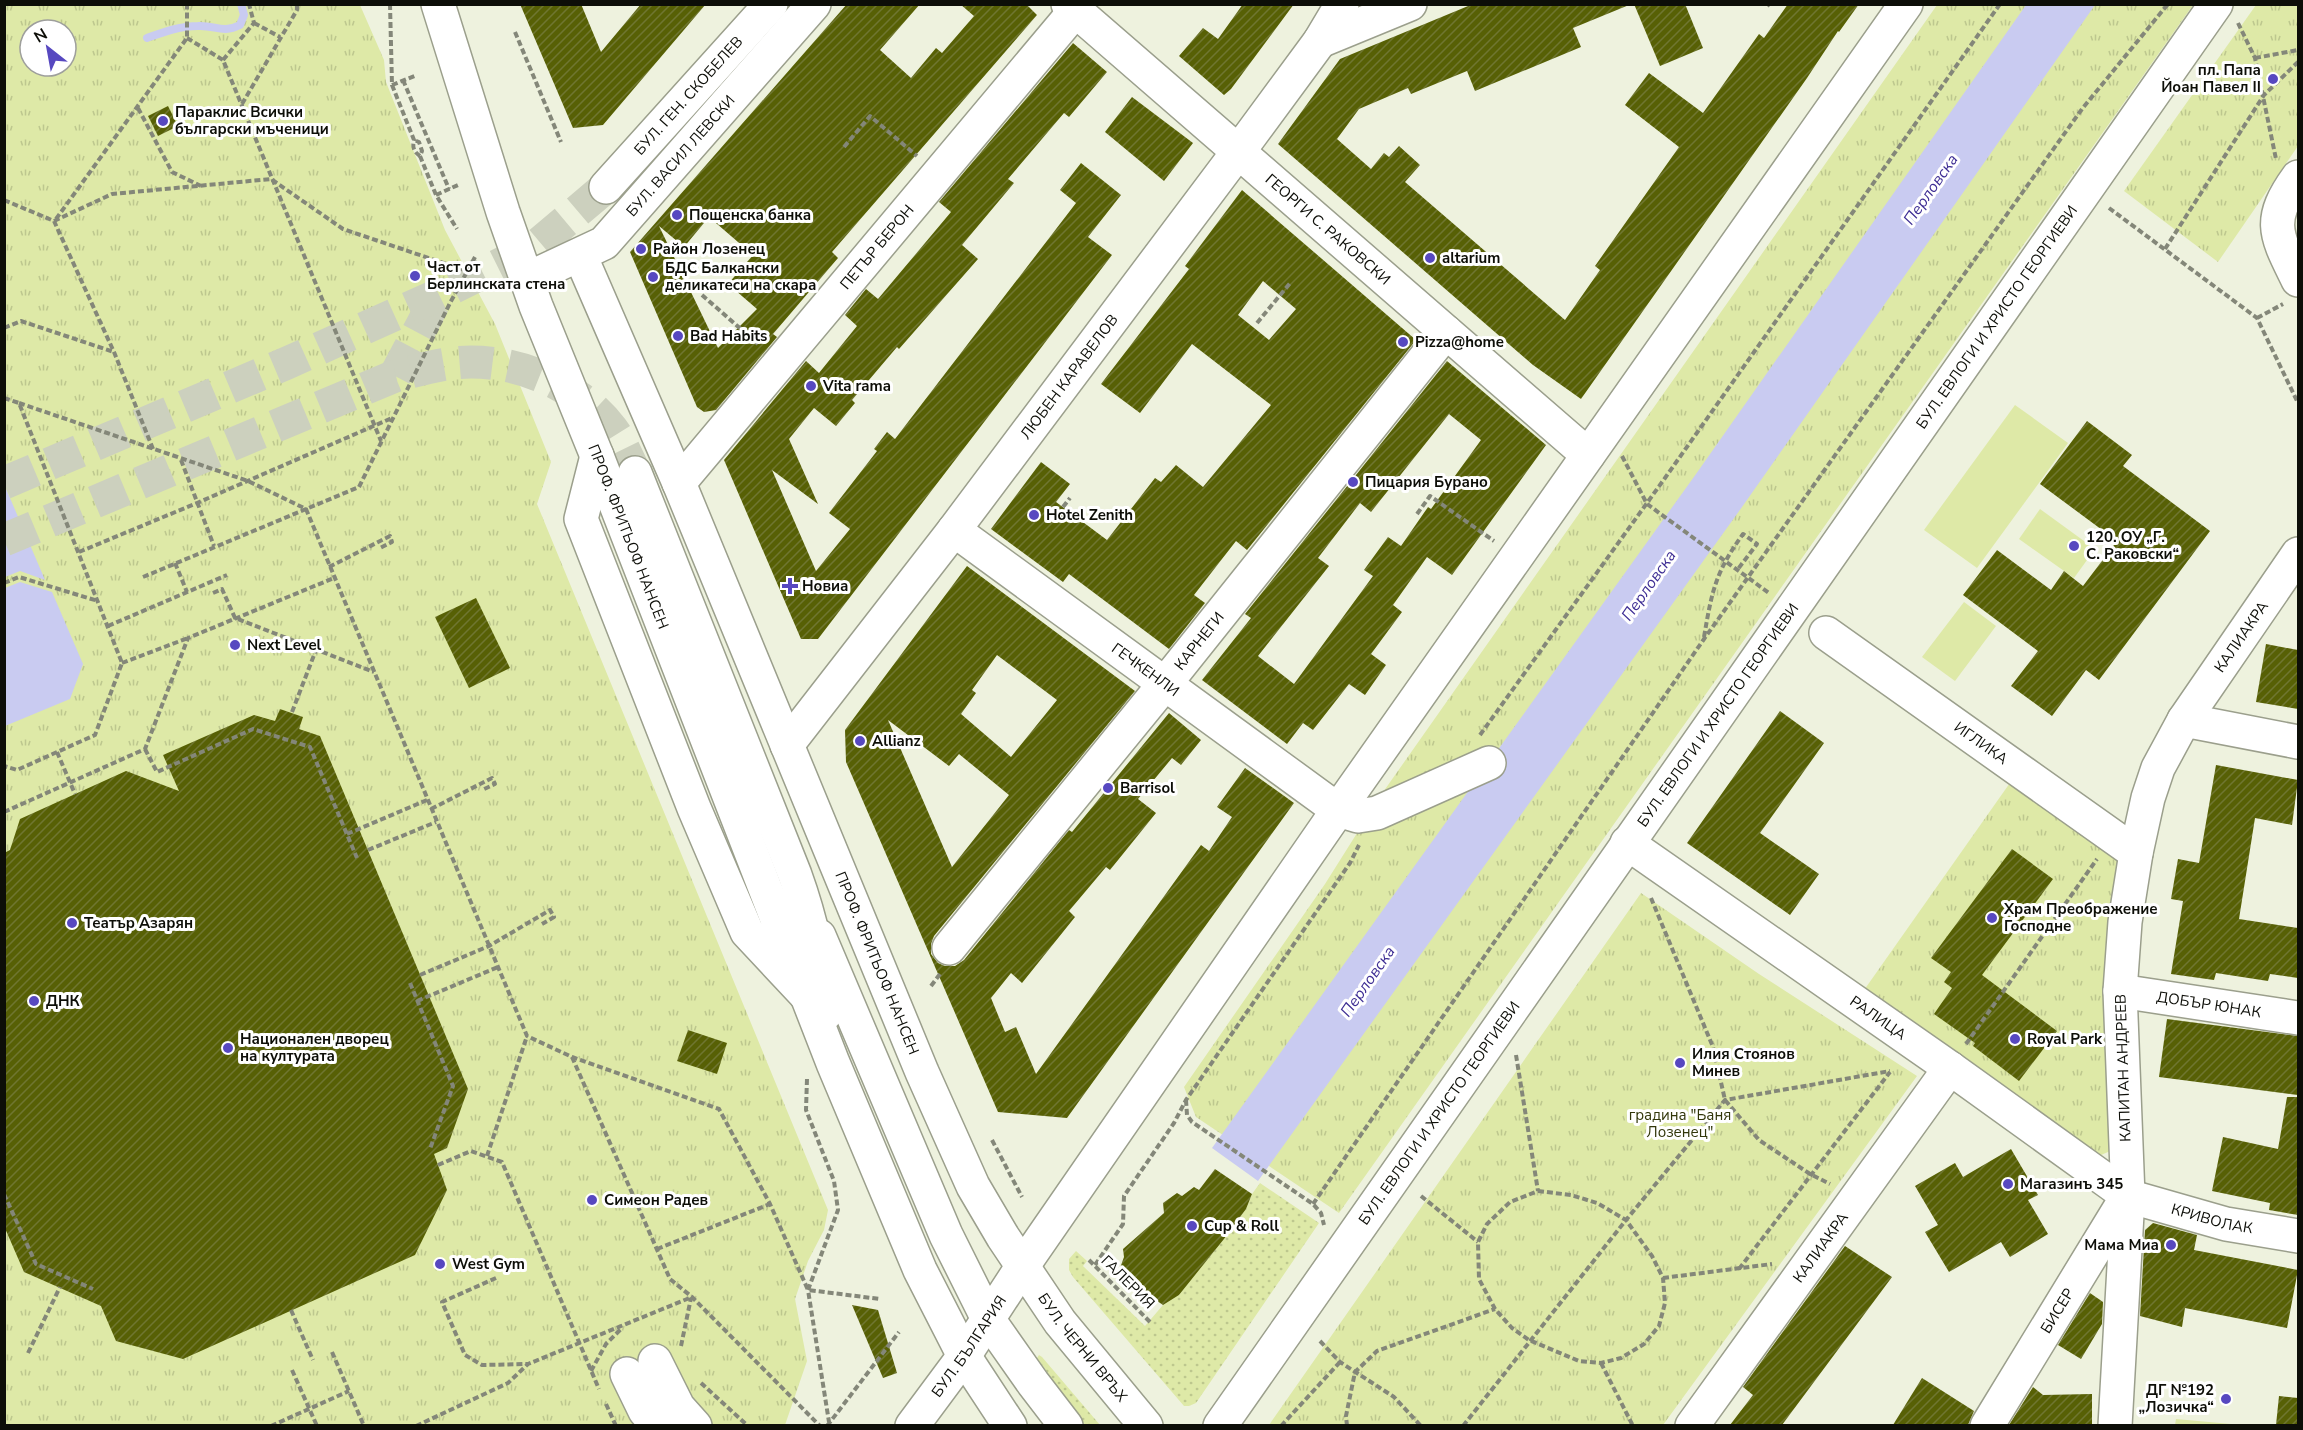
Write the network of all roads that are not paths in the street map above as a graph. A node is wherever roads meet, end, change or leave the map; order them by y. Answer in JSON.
{"nodes":[{"id":1,"x":438,"y":4,"type":"edge"},
{"id":2,"x":771,"y":4,"type":"edge"},
{"id":3,"x":814,"y":4,"type":"edge"},
{"id":4,"x":1342,"y":4,"type":"edge"},
{"id":5,"x":1410,"y":4,"type":"edge"},
{"id":6,"x":1906,"y":4,"type":"edge"},
{"id":7,"x":1072,"y":8,"type":"edge"},
{"id":8,"x":2227,"y":14,"type":"edge"},
{"id":9,"x":1320,"y":41,"type":"junction"},
{"id":10,"x":1238,"y":152,"type":"junction"},
{"id":11,"x":606,"y":187,"type":"tunnel mouth"},
{"id":12,"x":2291,"y":187,"type":"edge"},
{"id":13,"x":503,"y":212,"type":"junction"},
{"id":14,"x":580,"y":255,"type":"junction"},
{"id":15,"x":527,"y":279,"type":"junction"},
{"id":16,"x":2293,"y":291,"type":"edge"},
{"id":17,"x":1446,"y":332,"type":"junction"},
{"id":18,"x":1588,"y":455,"type":"junction"},
{"id":19,"x":634,"y":473,"type":"tunnel mouth"},
{"id":20,"x":679,"y":483,"type":"junction"},
{"id":21,"x":954,"y":530,"type":"junction"},
{"id":22,"x":2298,"y":554,"type":"edge"},
{"id":23,"x":1826,"y":633,"type":"dead end"},
{"id":24,"x":1165,"y":684,"type":"junction"},
{"id":25,"x":2184,"y":720,"type":"junction"},
{"id":26,"x":2298,"y":742,"type":"edge"},
{"id":27,"x":787,"y":745,"type":"junction"},
{"id":28,"x":1483,"y":750,"type":"road end"},
{"id":29,"x":1338,"y":810,"type":"junction"},
{"id":30,"x":1627,"y":843,"type":"junction"},
{"id":31,"x":2136,"y":853,"type":"junction"},
{"id":32,"x":851,"y":899,"type":"junction"},
{"id":33,"x":807,"y":910,"type":"junction"},
{"id":34,"x":949,"y":948,"type":"dead end"},
{"id":35,"x":836,"y":972,"type":"junction"},
{"id":36,"x":2120,"y":992,"type":"junction"},
{"id":37,"x":2298,"y":1018,"type":"edge"},
{"id":38,"x":832,"y":1063,"type":"junction"},
{"id":39,"x":1950,"y":1068,"type":"junction"},
{"id":40,"x":2128,"y":1196,"type":"junction"},
{"id":41,"x":2298,"y":1236,"type":"edge"},
{"id":42,"x":1022,"y":1267,"type":"junction"},
{"id":43,"x":988,"y":1319,"type":"junction"},
{"id":44,"x":964,"y":1356,"type":"junction"},
{"id":45,"x":658,"y":1425,"type":"edge"},
{"id":46,"x":695,"y":1425,"type":"edge"},
{"id":47,"x":912,"y":1425,"type":"edge"},
{"id":48,"x":1010,"y":1425,"type":"edge"},
{"id":49,"x":1066,"y":1425,"type":"edge"},
{"id":50,"x":1146,"y":1425,"type":"edge"},
{"id":51,"x":1220,"y":1425,"type":"edge"},
{"id":52,"x":1692,"y":1425,"type":"edge"},
{"id":53,"x":1987,"y":1425,"type":"edge"},
{"id":54,"x":2115,"y":1425,"type":"edge"}],
"edges":[{"from":1,"to":13,"type":"main road","name":"ПРОФ. ФРИТЬОФ НАНСЕН"},
{"from":2,"to":11,"type":"main road","name":"БУЛ. ГЕН. СКОБЕЛЕВ"},
{"from":3,"to":14,"type":"main road","name":"БУЛ. ВАСИЛ ЛЕВСКИ"},
{"from":4,"to":9,"type":"main road","name":"ЛЮБЕН КАРАВЕЛОВ"},
{"from":5,"to":9,"type":"main road"},
{"from":6,"to":18,"type":"main road"},
{"from":7,"to":10,"type":"main road","name":"ГЕОРГИ С. РАКОВСКИ"},
{"from":7,"to":20,"type":"main road","name":"ПЕТЪР БЕРОН"},
{"from":8,"to":30,"type":"main road","name":"БУЛ. ЕВЛОГИ И ХРИСТО ГЕОРГИЕВИ"},
{"from":9,"to":10,"type":"main road","name":"ЛЮБЕН КАРАВЕЛОВ"},
{"from":10,"to":17,"type":"main road","name":"ГЕОРГИ С. РАКОВСКИ"},
{"from":10,"to":21,"type":"main road","name":"ЛЮБЕН КАРАВЕЛОВ"},
{"from":12,"to":16,"type":"main road"},
{"from":13,"to":14,"type":"main road"},
{"from":13,"to":15,"type":"main road","name":"ПРОФ. ФРИТЬОФ НАНСЕН"},
{"from":14,"to":15,"type":"main road","name":"БУЛ. ВАСИЛ ЛЕВСКИ"},
{"from":14,"to":20,"type":"main road","name":"ПРОФ. ФРИТЬОФ НАНСЕН"},
{"from":15,"to":38,"type":"main road","name":"ПРОФ. ФРИТЬОФ НАНСЕН"},
{"from":17,"to":18,"type":"main road","name":"ГЕОРГИ С. РАКОВСКИ"},
{"from":17,"to":24,"type":"main road","name":"КАРНЕГИ"},
{"from":18,"to":29,"type":"main road"},
{"from":19,"to":33,"type":"main road","name":"ПРОФ. ФРИТЬОФ НАНСЕН"},
{"from":20,"to":27,"type":"main road","name":"ПРОФ. ФРИТЬОФ НАНСЕН"},
{"from":21,"to":24,"type":"main road","name":"ГЕЧКЕНЛИ"},
{"from":21,"to":27,"type":"main road","name":"ЛЮБЕН КАРАВЕЛОВ"},
{"from":22,"to":25,"type":"main road","name":"КАЛИАКРА"},
{"from":23,"to":31,"type":"main road","name":"ИГЛИКА"},
{"from":24,"to":29,"type":"main road","name":"ГЕЧКЕНЛИ"},
{"from":24,"to":34,"type":"main road","name":"КАРНЕГИ"},
{"from":25,"to":26,"type":"main road"},
{"from":25,"to":31,"type":"main road","name":"КАПИТАН АНДРЕЕВ"},
{"from":27,"to":32,"type":"main road","name":"ПРОФ. ФРИТЬОФ НАНСЕН"},
{"from":28,"to":29,"type":"main road"},
{"from":29,"to":42,"type":"main road"},
{"from":30,"to":39,"type":"main road","name":"РАЛИЦА"},
{"from":30,"to":51,"type":"main road","name":"БУЛ. ЕВЛОГИ И ХРИСТО ГЕОРГИЕВИ"},
{"from":31,"to":36,"type":"main road","name":"КАПИТАН АНДРЕЕВ"},
{"from":32,"to":35,"type":"main road"},
{"from":32,"to":42,"type":"main road","name":"ПРОФ. ФРИТЬОФ НАНСЕН"},
{"from":33,"to":35,"type":"main road"},
{"from":33,"to":38,"type":"main road","name":"ПРОФ. ФРИТЬОФ НАНСЕН"},
{"from":35,"to":43,"type":"main road"},
{"from":36,"to":37,"type":"main road","name":"ДОБЪР ЮНАК"},
{"from":36,"to":40,"type":"main road","name":"КАПИТАН АНДРЕЕВ"},
{"from":38,"to":44,"type":"main road","name":"ПРОФ. ФРИТЬОФ НАНСЕН"},
{"from":39,"to":40,"type":"main road","name":"РАЛИЦА"},
{"from":39,"to":52,"type":"main road","name":"КАЛИАКРА"},
{"from":40,"to":41,"type":"main road","name":"КРИВОЛАК"},
{"from":40,"to":53,"type":"main road","name":"БИСЕР"},
{"from":40,"to":54,"type":"main road","name":"КАПИТАН АНДРЕЕВ"},
{"from":42,"to":43,"type":"main road","name":"БУЛ. БЪЛГАРИЯ"},
{"from":42,"to":50,"type":"main road","name":"БУЛ. ЧЕРНИ ВРЪХ"},
{"from":43,"to":44,"type":"main road","name":"БУЛ. БЪЛГАРИЯ"},
{"from":43,"to":49,"type":"main road"},
{"from":44,"to":47,"type":"main road","name":"БУЛ. БЪЛГАРИЯ"},
{"from":44,"to":48,"type":"main road"},
{"from":45,"to":46,"type":"main road"}]}
